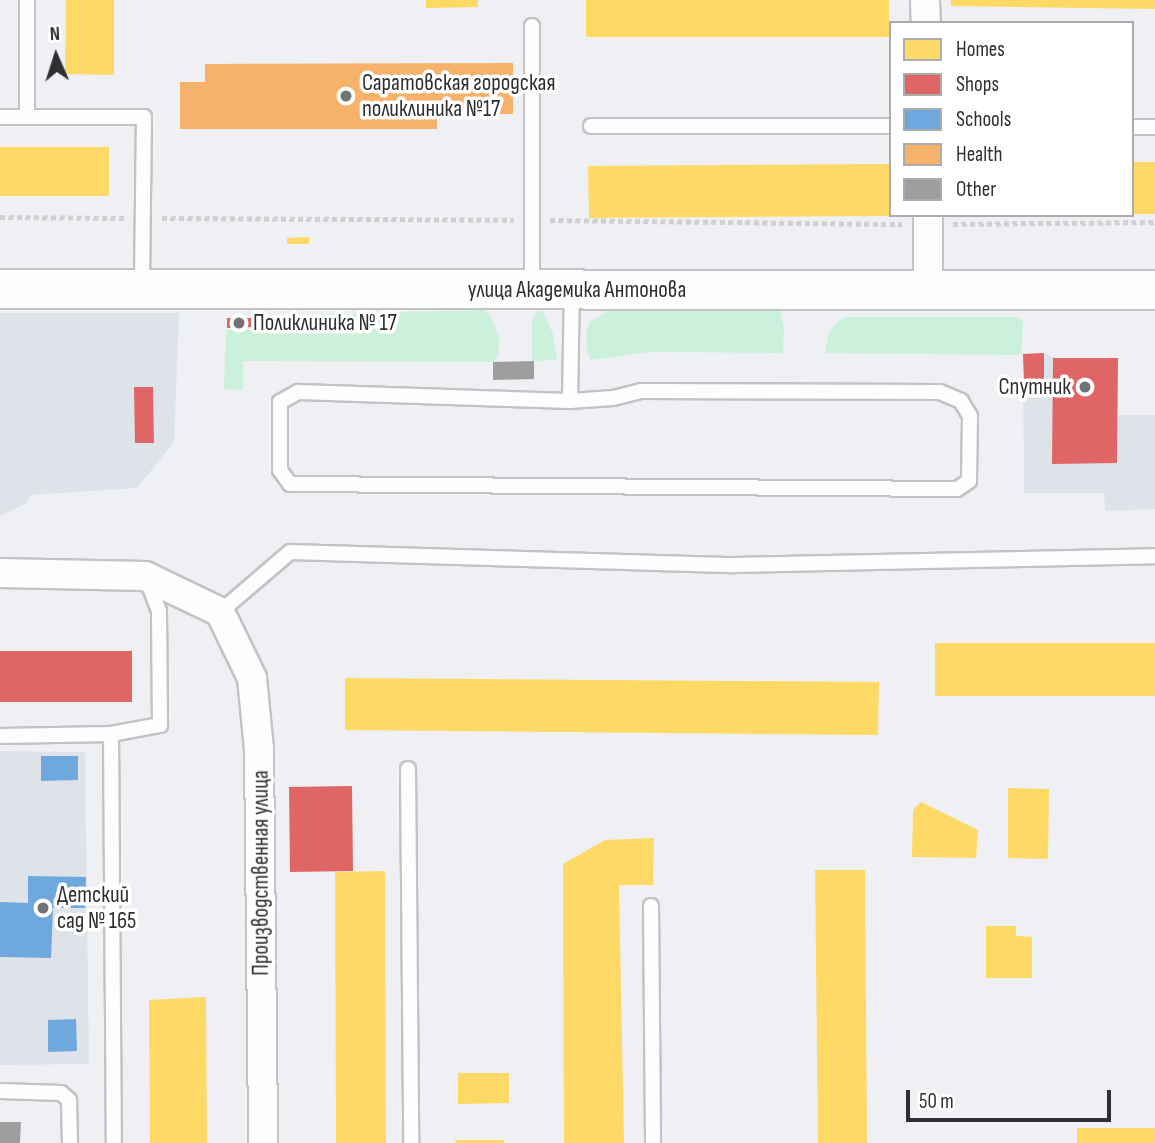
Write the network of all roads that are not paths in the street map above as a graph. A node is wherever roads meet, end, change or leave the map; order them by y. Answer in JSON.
{"nodes":[{"id":1,"x":27,"y":0,"type":"edge"},
{"id":2,"x":925,"y":0,"type":"edge"},
{"id":3,"x":926,"y":21,"type":"edge"},
{"id":4,"x":532,"y":26,"type":"dead end"},
{"id":5,"x":0,"y":117,"type":"edge"},
{"id":6,"x":27,"y":117,"type":"junction"},
{"id":7,"x":591,"y":126,"type":"dead end"},
{"id":8,"x":889,"y":126,"type":"edge"},
{"id":9,"x":1134,"y":127,"type":"edge"},
{"id":10,"x":1155,"y":127,"type":"edge"},
{"id":11,"x":928,"y":220,"type":"edge"},
{"id":12,"x":0,"y":289,"type":"edge"},
{"id":13,"x":142,"y":289,"type":"junction"},
{"id":14,"x":532,"y":290,"type":"junction"},
{"id":15,"x":572,"y":290,"type":"junction"},
{"id":16,"x":928,"y":290,"type":"junction"},
{"id":17,"x":1155,"y":290,"type":"edge"},
{"id":18,"x":570,"y":401,"type":"junction"},
{"id":19,"x":1155,"y":556,"type":"edge"},
{"id":20,"x":0,"y":573,"type":"edge"},
{"id":21,"x":145,"y":576,"type":"junction"},
{"id":22,"x":220,"y":611,"type":"junction"},
{"id":23,"x":111,"y":734,"type":"junction"},
{"id":24,"x":0,"y":736,"type":"edge"},
{"id":25,"x":408,"y":769,"type":"dead end"},
{"id":26,"x":651,"y":906,"type":"dead end"},
{"id":27,"x":0,"y":1091,"type":"edge"},
{"id":28,"x":70,"y":1143,"type":"edge"},
{"id":29,"x":114,"y":1143,"type":"edge"},
{"id":30,"x":263,"y":1143,"type":"edge"},
{"id":31,"x":411,"y":1143,"type":"edge"},
{"id":32,"x":653,"y":1143,"type":"edge"}],
"edges":[{"from":1,"to":6,"type":"lane"},
{"from":2,"to":3,"type":"street"},
{"from":4,"to":14,"type":"lane"},
{"from":5,"to":6,"type":"lane"},
{"from":6,"to":13,"type":"lane"},
{"from":7,"to":8,"type":"lane"},
{"from":9,"to":10,"type":"lane"},
{"from":11,"to":16,"type":"street"},
{"from":12,"to":13,"type":"main road","name":"улица Академика Антонова"},
{"from":13,"to":14,"type":"main road","name":"улица Академика Антонова"},
{"from":14,"to":15,"type":"main road","name":"улица Академика Антонова"},
{"from":15,"to":16,"type":"main road","name":"улица Академика Антонова"},
{"from":15,"to":18,"type":"lane"},
{"from":16,"to":17,"type":"main road","name":"улица Академика Антонова"},
{"from":18,"to":18,"type":"lane"},
{"from":19,"to":22,"type":"lane"},
{"from":20,"to":21,"type":"street"},
{"from":21,"to":22,"type":"street"},
{"from":21,"to":23,"type":"lane"},
{"from":22,"to":30,"type":"street","name":"Производственная улица"},
{"from":23,"to":24,"type":"lane"},
{"from":23,"to":29,"type":"lane"},
{"from":25,"to":31,"type":"lane"},
{"from":26,"to":32,"type":"lane"},
{"from":27,"to":28,"type":"lane"}]}
